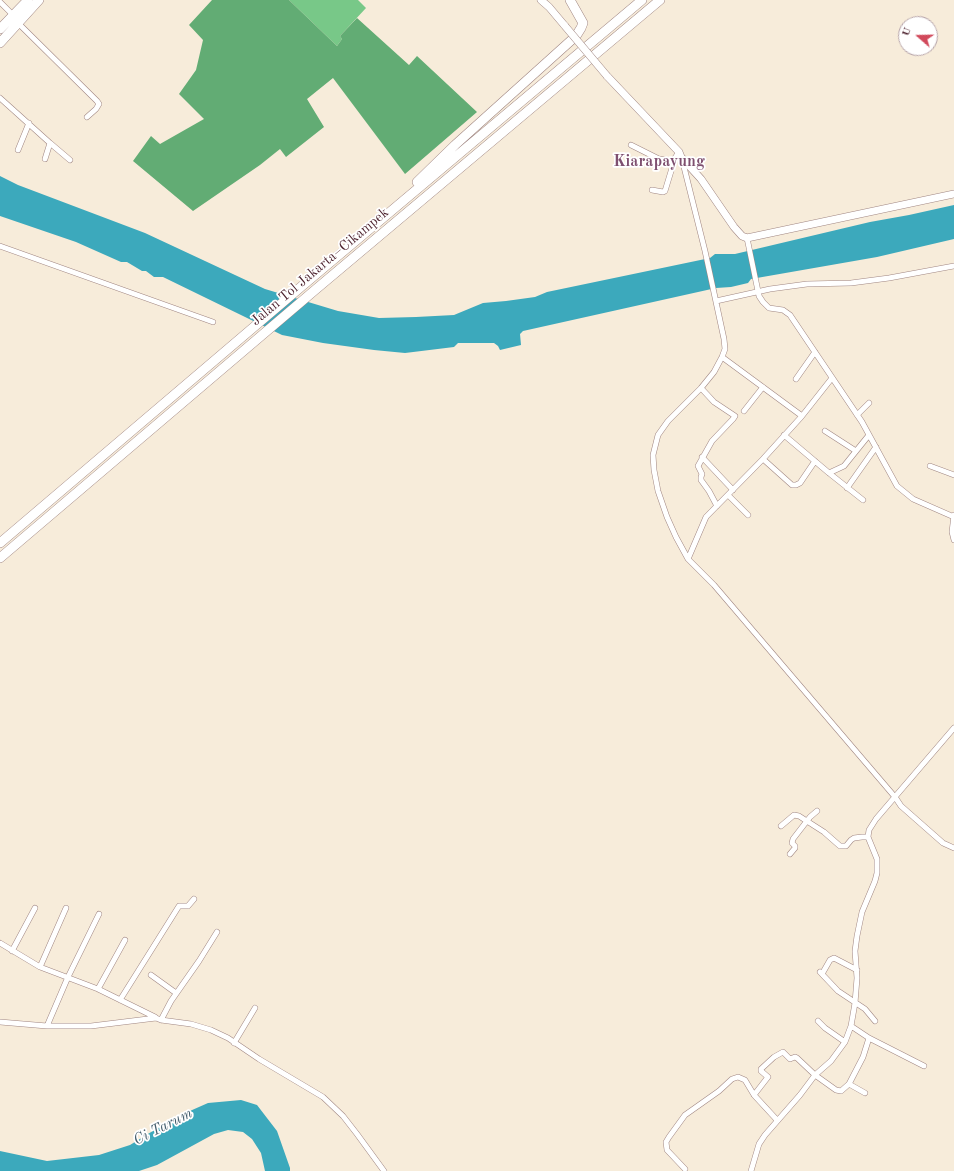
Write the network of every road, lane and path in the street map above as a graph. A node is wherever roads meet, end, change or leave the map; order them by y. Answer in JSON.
{"nodes":[{"id":1,"x":28,"y":0,"type":"edge"},
{"id":2,"x":39,"y":0,"type":"edge"},
{"id":3,"x":541,"y":0,"type":"edge"},
{"id":4,"x":570,"y":0,"type":"edge"},
{"id":5,"x":642,"y":0,"type":"edge"},
{"id":6,"x":660,"y":0,"type":"edge"},
{"id":7,"x":0,"y":2,"type":"edge"},
{"id":8,"x":16,"y":19,"type":"junction"},
{"id":9,"x":0,"y":29,"type":"edge"},
{"id":10,"x":0,"y":43,"type":"edge"},
{"id":11,"x":0,"y":98,"type":"edge"},
{"id":12,"x":87,"y":117,"type":"dead end"},
{"id":13,"x":29,"y":123,"type":"junction"},
{"id":14,"x":50,"y":143,"type":"junction"},
{"id":15,"x":631,"y":145,"type":"dead end"},
{"id":16,"x":18,"y":150,"type":"dead end"},
{"id":17,"x":680,"y":155,"type":"junction"},
{"id":18,"x":45,"y":159,"type":"dead end"},
{"id":19,"x":70,"y":160,"type":"dead end"},
{"id":20,"x":673,"y":161,"type":"junction"},
{"id":21,"x":652,"y":190,"type":"dead end"},
{"id":22,"x":954,"y":194,"type":"edge"},
{"id":23,"x":370,"y":228,"type":"junction"},
{"id":24,"x":747,"y":238,"type":"junction"},
{"id":25,"x":0,"y":246,"type":"edge"},
{"id":26,"x":954,"y":266,"type":"edge"},
{"id":27,"x":757,"y":292,"type":"junction"},
{"id":28,"x":716,"y":301,"type":"junction"},
{"id":29,"x":213,"y":322,"type":"dead end"},
{"id":30,"x":815,"y":352,"type":"junction"},
{"id":31,"x":722,"y":357,"type":"junction"},
{"id":32,"x":832,"y":378,"type":"junction"},
{"id":33,"x":796,"y":379,"type":"dead end"},
{"id":34,"x":763,"y":387,"type":"junction"},
{"id":35,"x":701,"y":388,"type":"junction"},
{"id":36,"x":869,"y":403,"type":"dead end"},
{"id":37,"x":744,"y":411,"type":"dead end"},
{"id":38,"x":857,"y":415,"type":"junction"},
{"id":39,"x":802,"y":416,"type":"junction"},
{"id":40,"x":825,"y":431,"type":"dead end"},
{"id":41,"x":784,"y":435,"type":"junction"},
{"id":42,"x":869,"y":435,"type":"junction"},
{"id":43,"x":876,"y":447,"type":"junction"},
{"id":44,"x":856,"y":451,"type":"junction"},
{"id":45,"x":702,"y":457,"type":"junction"},
{"id":46,"x":763,"y":459,"type":"junction"},
{"id":47,"x":815,"y":461,"type":"junction"},
{"id":48,"x":930,"y":466,"type":"dead end"},
{"id":49,"x":829,"y":473,"type":"junction"},
{"id":50,"x":954,"y":475,"type":"edge"},
{"id":51,"x":847,"y":488,"type":"junction"},
{"id":52,"x":733,"y":490,"type":"junction"},
{"id":53,"x":728,"y":495,"type":"junction"},
{"id":54,"x":863,"y":500,"type":"dead end"},
{"id":55,"x":717,"y":506,"type":"junction"},
{"id":56,"x":748,"y":515,"type":"dead end"},
{"id":57,"x":954,"y":516,"type":"edge"},
{"id":58,"x":954,"y":540,"type":"edge"},
{"id":59,"x":0,"y":542,"type":"edge"},
{"id":60,"x":0,"y":558,"type":"edge"},
{"id":61,"x":688,"y":559,"type":"junction"},
{"id":62,"x":954,"y":728,"type":"edge"},
{"id":63,"x":895,"y":797,"type":"junction"},
{"id":64,"x":816,"y":811,"type":"dead end"},
{"id":65,"x":806,"y":821,"type":"junction"},
{"id":66,"x":781,"y":826,"type":"dead end"},
{"id":67,"x":868,"y":837,"type":"junction"},
{"id":68,"x":954,"y":848,"type":"edge"},
{"id":69,"x":790,"y":854,"type":"dead end"},
{"id":70,"x":194,"y":899,"type":"dead end"},
{"id":71,"x":35,"y":908,"type":"dead end"},
{"id":72,"x":66,"y":908,"type":"dead end"},
{"id":73,"x":99,"y":914,"type":"dead end"},
{"id":74,"x":217,"y":932,"type":"dead end"},
{"id":75,"x":125,"y":940,"type":"dead end"},
{"id":76,"x":0,"y":943,"type":"edge"},
{"id":77,"x":12,"y":950,"type":"junction"},
{"id":78,"x":40,"y":967,"type":"junction"},
{"id":79,"x":857,"y":970,"type":"junction"},
{"id":80,"x":150,"y":975,"type":"dead end"},
{"id":81,"x":68,"y":977,"type":"junction"},
{"id":82,"x":98,"y":989,"type":"junction"},
{"id":83,"x":176,"y":993,"type":"junction"},
{"id":84,"x":120,"y":1000,"type":"junction"},
{"id":85,"x":855,"y":1003,"type":"junction"},
{"id":86,"x":255,"y":1008,"type":"dead end"},
{"id":87,"x":158,"y":1019,"type":"junction"},
{"id":88,"x":818,"y":1021,"type":"dead end"},
{"id":89,"x":875,"y":1021,"type":"dead end"},
{"id":90,"x":0,"y":1022,"type":"edge"},
{"id":91,"x":47,"y":1026,"type":"junction"},
{"id":92,"x":851,"y":1026,"type":"junction"},
{"id":93,"x":869,"y":1038,"type":"junction"},
{"id":94,"x":845,"y":1042,"type":"junction"},
{"id":95,"x":234,"y":1043,"type":"junction"},
{"id":96,"x":924,"y":1066,"type":"dead end"},
{"id":97,"x":815,"y":1075,"type":"junction"},
{"id":98,"x":849,"y":1084,"type":"junction"},
{"id":99,"x":865,"y":1093,"type":"dead end"},
{"id":100,"x":754,"y":1095,"type":"junction"},
{"id":101,"x":777,"y":1120,"type":"junction"},
{"id":102,"x":685,"y":1169,"type":"dead end"},
{"id":103,"x":384,"y":1171,"type":"edge"},
{"id":104,"x":751,"y":1171,"type":"edge"}],
"edges":[{"from":1,"to":8,"type":"highway"},
{"from":2,"to":8,"type":"highway"},
{"from":3,"to":17,"type":"street","bridge":true},
{"from":4,"to":23,"type":"highway"},
{"from":5,"to":23,"type":"highway","name":"Jalan Tol Jakarta–Cikampek"},
{"from":6,"to":60,"type":"highway","name":"Jalan Tol Jakarta–Cikampek"},
{"from":7,"to":8,"type":"street"},
{"from":8,"to":9,"type":"highway"},
{"from":8,"to":10,"type":"highway"},
{"from":8,"to":12,"type":"street"},
{"from":11,"to":13,"type":"street"},
{"from":13,"to":14,"type":"street"},
{"from":13,"to":16,"type":"street"},
{"from":14,"to":18,"type":"street"},
{"from":14,"to":19,"type":"street"},
{"from":15,"to":20,"type":"street"},
{"from":17,"to":20,"type":"street"},
{"from":17,"to":24,"type":"street"},
{"from":17,"to":28,"type":"street"},
{"from":20,"to":21,"type":"street"},
{"from":22,"to":24,"type":"street"},
{"from":23,"to":59,"type":"highway","name":"Jalan Tol Jakarta–Cikampek"},
{"from":24,"to":27,"type":"street"},
{"from":25,"to":29,"type":"street"},
{"from":26,"to":27,"type":"street"},
{"from":27,"to":28,"type":"street"},
{"from":27,"to":30,"type":"street"},
{"from":28,"to":31,"type":"street"},
{"from":30,"to":32,"type":"street"},
{"from":30,"to":33,"type":"street"},
{"from":31,"to":34,"type":"street"},
{"from":31,"to":35,"type":"street"},
{"from":32,"to":38,"type":"street"},
{"from":32,"to":39,"type":"street"},
{"from":34,"to":37,"type":"street"},
{"from":34,"to":39,"type":"street"},
{"from":35,"to":45,"type":"street"},
{"from":35,"to":61,"type":"street"},
{"from":36,"to":38,"type":"street"},
{"from":38,"to":42,"type":"street"},
{"from":39,"to":41,"type":"street"},
{"from":40,"to":44,"type":"street"},
{"from":41,"to":46,"type":"street"},
{"from":41,"to":47,"type":"street"},
{"from":42,"to":43,"type":"street"},
{"from":42,"to":44,"type":"street"},
{"from":43,"to":51,"type":"street"},
{"from":43,"to":57,"type":"street"},
{"from":44,"to":49,"type":"street"},
{"from":45,"to":52,"type":"street"},
{"from":45,"to":55,"type":"street"},
{"from":46,"to":47,"type":"street"},
{"from":46,"to":52,"type":"street"},
{"from":47,"to":49,"type":"street"},
{"from":48,"to":50,"type":"street"},
{"from":49,"to":51,"type":"street"},
{"from":51,"to":54,"type":"street"},
{"from":52,"to":53,"type":"street"},
{"from":53,"to":55,"type":"street"},
{"from":53,"to":56,"type":"street"},
{"from":55,"to":61,"type":"street"},
{"from":57,"to":58,"type":"street"},
{"from":61,"to":63,"type":"street"},
{"from":62,"to":63,"type":"street"},
{"from":63,"to":67,"type":"street"},
{"from":63,"to":68,"type":"street"},
{"from":64,"to":65,"type":"street"},
{"from":65,"to":66,"type":"street"},
{"from":65,"to":67,"type":"street"},
{"from":65,"to":69,"type":"street"},
{"from":67,"to":79,"type":"street"},
{"from":70,"to":84,"type":"street"},
{"from":71,"to":77,"type":"street"},
{"from":72,"to":78,"type":"street"},
{"from":73,"to":81,"type":"street"},
{"from":74,"to":83,"type":"street"},
{"from":75,"to":82,"type":"street"},
{"from":76,"to":77,"type":"street"},
{"from":77,"to":78,"type":"street"},
{"from":78,"to":81,"type":"street"},
{"from":79,"to":85,"type":"street"},
{"from":79,"to":85,"type":"street"},
{"from":80,"to":83,"type":"street"},
{"from":81,"to":82,"type":"street"},
{"from":81,"to":91,"type":"street"},
{"from":82,"to":84,"type":"street"},
{"from":83,"to":87,"type":"street"},
{"from":84,"to":87,"type":"street"},
{"from":85,"to":89,"type":"street"},
{"from":85,"to":92,"type":"street"},
{"from":86,"to":95,"type":"street"},
{"from":87,"to":91,"type":"street"},
{"from":87,"to":95,"type":"street"},
{"from":88,"to":94,"type":"street"},
{"from":90,"to":91,"type":"street"},
{"from":92,"to":93,"type":"street"},
{"from":92,"to":94,"type":"street"},
{"from":93,"to":96,"type":"street"},
{"from":93,"to":98,"type":"street"},
{"from":94,"to":97,"type":"street"},
{"from":95,"to":103,"type":"street"},
{"from":97,"to":98,"type":"street"},
{"from":97,"to":100,"type":"street"},
{"from":97,"to":101,"type":"street"},
{"from":98,"to":99,"type":"street"},
{"from":100,"to":101,"type":"street"},
{"from":100,"to":102,"type":"street"},
{"from":101,"to":104,"type":"street"}]}
